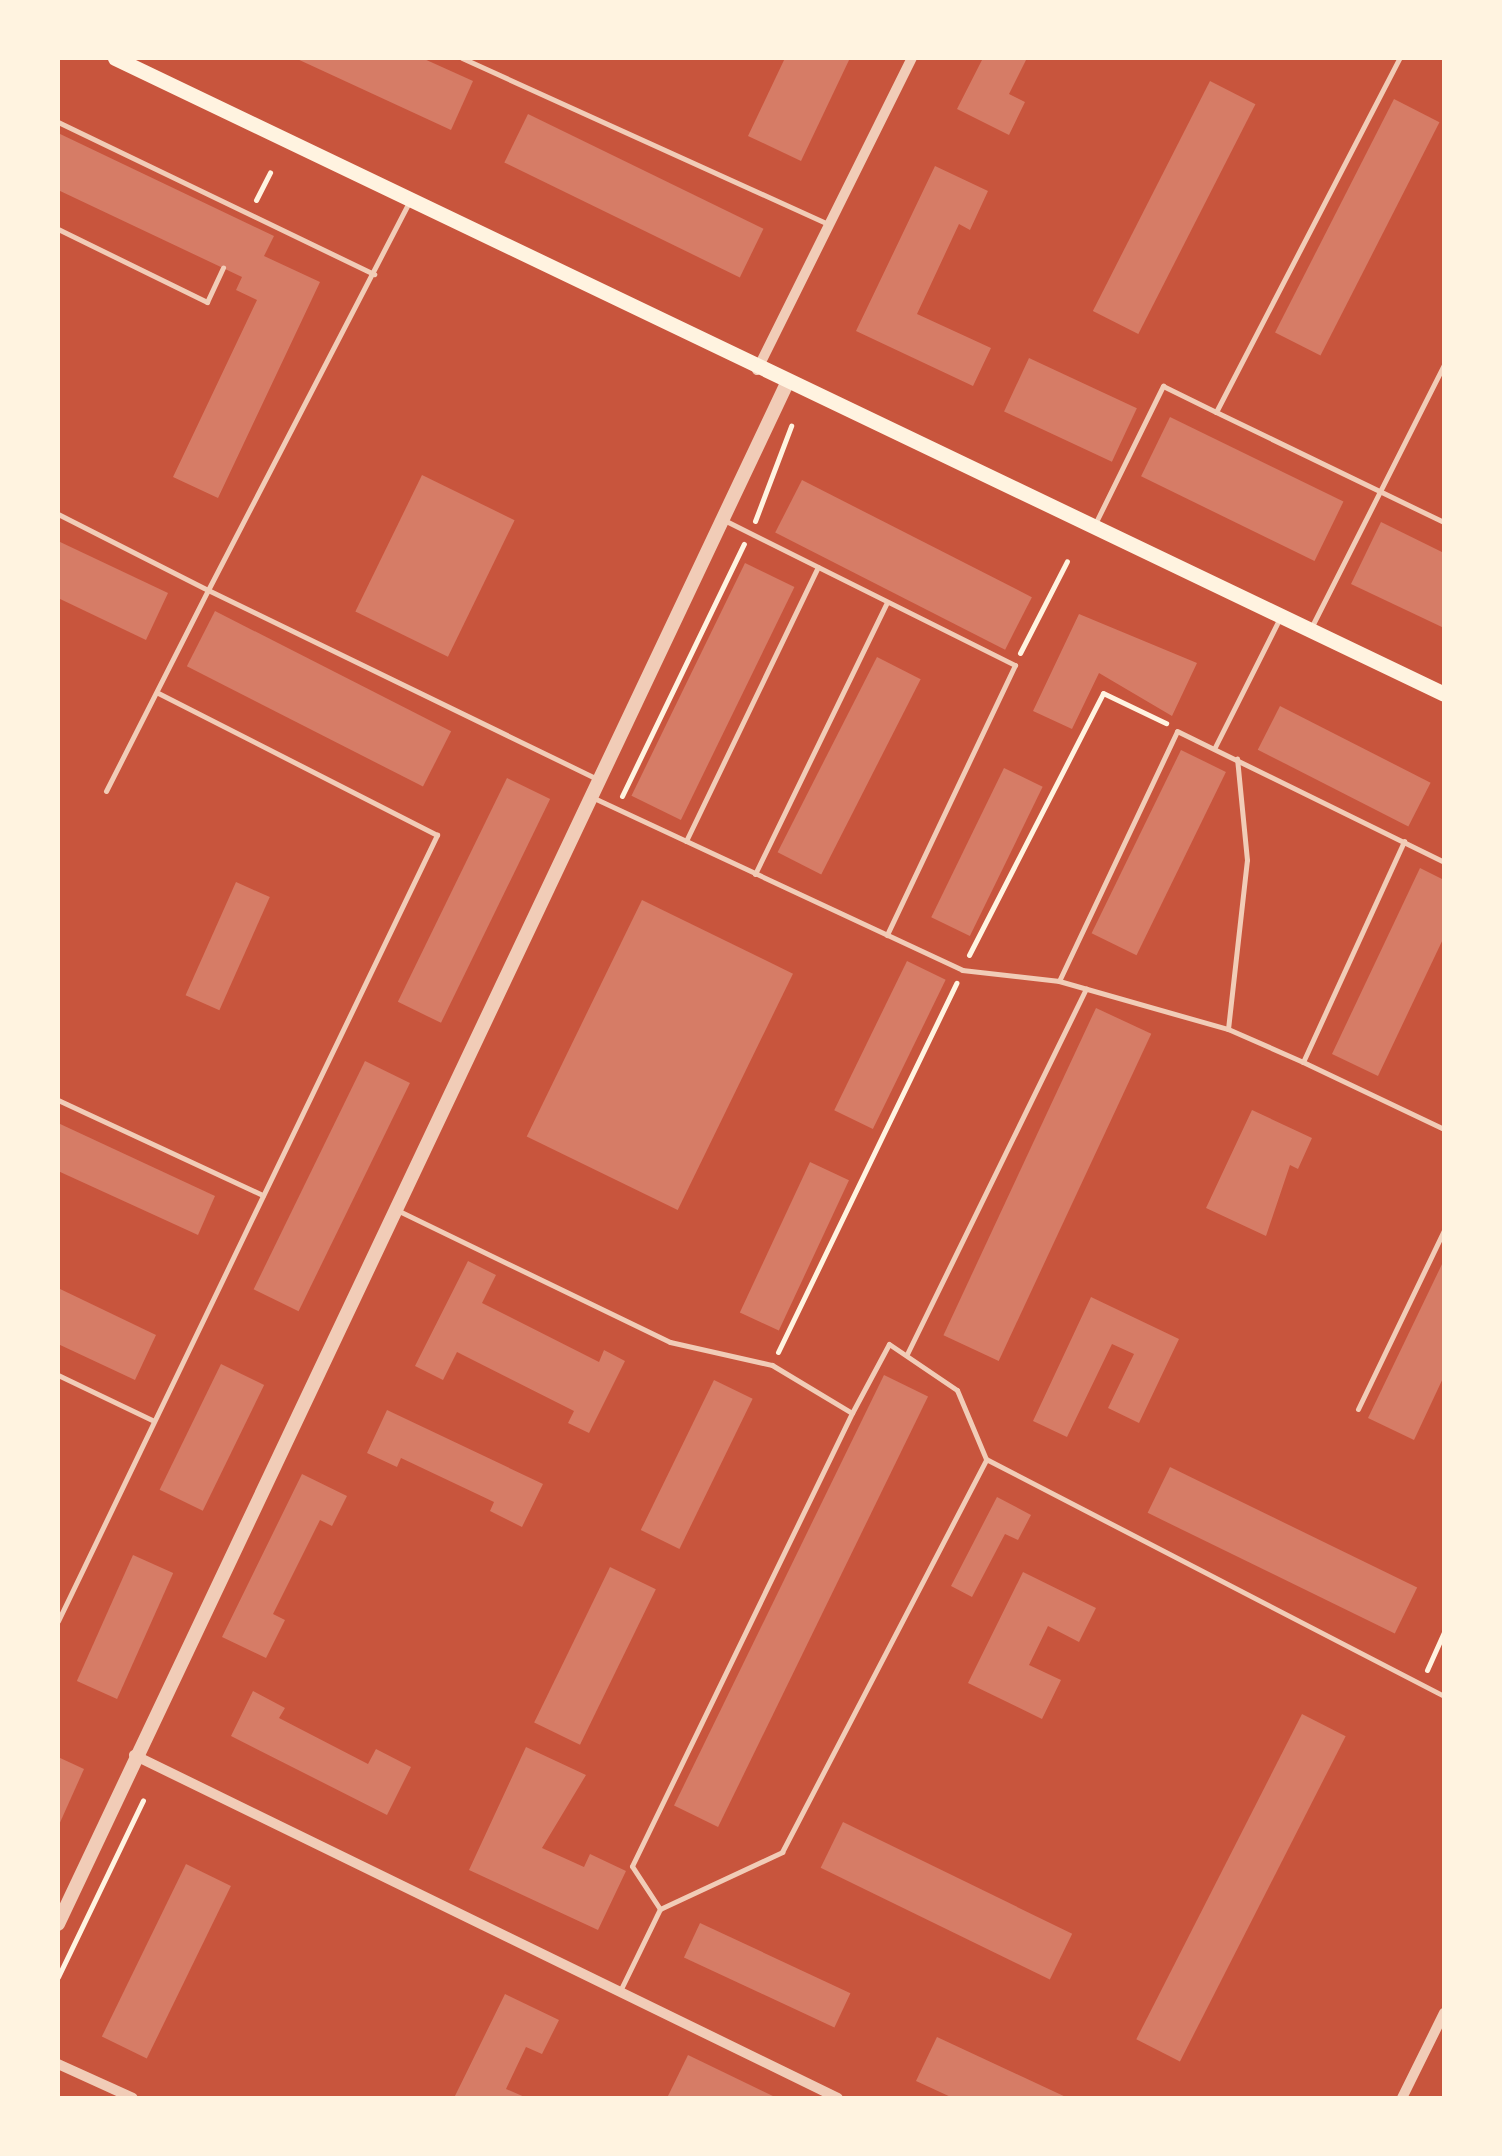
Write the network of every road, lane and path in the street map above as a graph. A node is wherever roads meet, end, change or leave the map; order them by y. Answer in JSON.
{"nodes":[{"id":1,"x":115,"y":58,"type":"edge"},
{"id":2,"x":462,"y":58,"type":"edge"},
{"id":3,"x":912,"y":58,"type":"edge"},
{"id":4,"x":1399,"y":59,"type":"edge"},
{"id":5,"x":58,"y":122,"type":"edge"},
{"id":6,"x":270,"y":172,"type":"dead end"},
{"id":7,"x":409,"y":202,"type":"junction"},
{"id":8,"x":249,"y":214,"type":"junction"},
{"id":9,"x":245,"y":222,"type":"dead end"},
{"id":10,"x":831,"y":226,"type":"junction"},
{"id":11,"x":58,"y":229,"type":"edge"},
{"id":12,"x":223,"y":268,"type":"dead end"},
{"id":13,"x":374,"y":274,"type":"junction"},
{"id":14,"x":1444,"y":365,"type":"edge"},
{"id":15,"x":756,"y":370,"type":"junction"},
{"id":16,"x":786,"y":385,"type":"junction"},
{"id":17,"x":1216,"y":412,"type":"junction"},
{"id":18,"x":791,"y":426,"type":"dead end"},
{"id":19,"x":1380,"y":492,"type":"junction"},
{"id":20,"x":58,"y":514,"type":"edge"},
{"id":21,"x":723,"y":520,"type":"junction"},
{"id":22,"x":1444,"y":522,"type":"edge"},
{"id":23,"x":1093,"y":529,"type":"junction"},
{"id":24,"x":749,"y":533,"type":"junction"},
{"id":25,"x":1067,"y":561,"type":"dead end"},
{"id":26,"x":818,"y":567,"type":"junction"},
{"id":27,"x":208,"y":590,"type":"junction"},
{"id":28,"x":887,"y":601,"type":"junction"},
{"id":29,"x":1280,"y":617,"type":"junction"},
{"id":30,"x":1309,"y":631,"type":"junction"},
{"id":31,"x":1014,"y":665,"type":"junction"},
{"id":32,"x":158,"y":693,"type":"junction"},
{"id":33,"x":1444,"y":694,"type":"edge"},
{"id":34,"x":1187,"y":733,"type":"junction"},
{"id":35,"x":1214,"y":747,"type":"junction"},
{"id":36,"x":1237,"y":758,"type":"junction"},
{"id":37,"x":605,"y":782,"type":"junction"},
{"id":38,"x":106,"y":791,"type":"dead end"},
{"id":39,"x":596,"y":799,"type":"junction"},
{"id":40,"x":616,"y":808,"type":"junction"},
{"id":41,"x":686,"y":841,"type":"junction"},
{"id":42,"x":1404,"y":841,"type":"junction"},
{"id":43,"x":1444,"y":862,"type":"edge"},
{"id":44,"x":756,"y":874,"type":"junction"},
{"id":45,"x":886,"y":935,"type":"junction"},
{"id":46,"x":962,"y":970,"type":"junction"},
{"id":47,"x":1059,"y":981,"type":"junction"},
{"id":48,"x":1086,"y":989,"type":"junction"},
{"id":49,"x":1228,"y":1028,"type":"junction"},
{"id":50,"x":1303,"y":1062,"type":"junction"},
{"id":51,"x":58,"y":1100,"type":"edge"},
{"id":52,"x":1444,"y":1129,"type":"edge"},
{"id":53,"x":264,"y":1195,"type":"junction"},
{"id":54,"x":397,"y":1210,"type":"junction"},
{"id":55,"x":1444,"y":1230,"type":"edge"},
{"id":56,"x":908,"y":1354,"type":"junction"},
{"id":57,"x":772,"y":1365,"type":"junction"},
{"id":58,"x":58,"y":1375,"type":"edge"},
{"id":59,"x":1358,"y":1410,"type":"dead end"},
{"id":60,"x":852,"y":1414,"type":"junction"},
{"id":61,"x":154,"y":1421,"type":"junction"},
{"id":62,"x":986,"y":1460,"type":"junction"},
{"id":63,"x":58,"y":1621,"type":"edge"},
{"id":64,"x":1444,"y":1632,"type":"edge"},
{"id":65,"x":1421,"y":1684,"type":"junction"},
{"id":66,"x":1444,"y":1696,"type":"edge"},
{"id":67,"x":134,"y":1755,"type":"junction"},
{"id":68,"x":144,"y":1800,"type":"dead end"},
{"id":69,"x":660,"y":1908,"type":"junction"},
{"id":70,"x":58,"y":1924,"type":"edge"},
{"id":71,"x":58,"y":1977,"type":"edge"},
{"id":72,"x":619,"y":1993,"type":"junction"},
{"id":73,"x":1444,"y":2013,"type":"edge"},
{"id":74,"x":58,"y":2064,"type":"edge"},
{"id":75,"x":132,"y":2098,"type":"edge"},
{"id":76,"x":838,"y":2098,"type":"edge"},
{"id":77,"x":1402,"y":2098,"type":"edge"}],
"edges":[{"from":1,"to":7,"type":"main road"},
{"from":2,"to":10,"type":"lane"},
{"from":3,"to":10,"type":"street"},
{"from":4,"to":17,"type":"lane"},
{"from":5,"to":8,"type":"lane"},
{"from":6,"to":8,"type":"path"},
{"from":7,"to":13,"type":"lane"},
{"from":7,"to":15,"type":"main road"},
{"from":8,"to":9,"type":"lane"},
{"from":8,"to":13,"type":"lane"},
{"from":10,"to":15,"type":"street"},
{"from":11,"to":12,"type":"lane"},
{"from":13,"to":27,"type":"lane"},
{"from":14,"to":19,"type":"lane"},
{"from":15,"to":16,"type":"main road"},
{"from":16,"to":21,"type":"street"},
{"from":16,"to":23,"type":"main road"},
{"from":17,"to":19,"type":"lane"},
{"from":17,"to":23,"type":"lane"},
{"from":18,"to":24,"type":"path"},
{"from":19,"to":22,"type":"lane"},
{"from":19,"to":30,"type":"lane"},
{"from":20,"to":27,"type":"lane"},
{"from":21,"to":24,"type":"lane"},
{"from":21,"to":37,"type":"street"},
{"from":23,"to":29,"type":"main road"},
{"from":24,"to":26,"type":"lane"},
{"from":24,"to":40,"type":"path"},
{"from":25,"to":31,"type":"path"},
{"from":26,"to":28,"type":"lane"},
{"from":26,"to":41,"type":"lane"},
{"from":27,"to":32,"type":"lane"},
{"from":27,"to":37,"type":"lane"},
{"from":28,"to":31,"type":"lane"},
{"from":28,"to":44,"type":"lane"},
{"from":29,"to":30,"type":"main road"},
{"from":29,"to":35,"type":"lane"},
{"from":30,"to":33,"type":"main road"},
{"from":31,"to":45,"type":"lane"},
{"from":32,"to":38,"type":"lane"},
{"from":32,"to":53,"type":"lane"},
{"from":34,"to":35,"type":"lane"},
{"from":34,"to":46,"type":"path"},
{"from":34,"to":47,"type":"lane"},
{"from":35,"to":36,"type":"lane"},
{"from":36,"to":42,"type":"lane"},
{"from":36,"to":49,"type":"lane"},
{"from":37,"to":39,"type":"street"},
{"from":39,"to":40,"type":"lane"},
{"from":39,"to":54,"type":"street"},
{"from":40,"to":41,"type":"lane"},
{"from":41,"to":44,"type":"lane"},
{"from":42,"to":43,"type":"lane"},
{"from":42,"to":50,"type":"lane"},
{"from":44,"to":45,"type":"lane"},
{"from":45,"to":46,"type":"lane"},
{"from":46,"to":47,"type":"lane"},
{"from":46,"to":57,"type":"path"},
{"from":47,"to":48,"type":"lane"},
{"from":48,"to":49,"type":"lane"},
{"from":48,"to":56,"type":"lane"},
{"from":49,"to":50,"type":"lane"},
{"from":50,"to":52,"type":"lane"},
{"from":51,"to":53,"type":"lane"},
{"from":53,"to":61,"type":"lane"},
{"from":54,"to":57,"type":"lane"},
{"from":54,"to":67,"type":"street"},
{"from":55,"to":59,"type":"lane"},
{"from":56,"to":60,"type":"lane"},
{"from":56,"to":62,"type":"lane"},
{"from":57,"to":60,"type":"lane"},
{"from":58,"to":61,"type":"lane"},
{"from":60,"to":69,"type":"lane"},
{"from":61,"to":63,"type":"lane"},
{"from":62,"to":65,"type":"lane"},
{"from":62,"to":69,"type":"lane"},
{"from":64,"to":65,"type":"path"},
{"from":65,"to":66,"type":"lane"},
{"from":67,"to":70,"type":"street"},
{"from":67,"to":72,"type":"street"},
{"from":68,"to":71,"type":"path"},
{"from":69,"to":72,"type":"lane"},
{"from":72,"to":76,"type":"street"},
{"from":73,"to":77,"type":"street"},
{"from":74,"to":75,"type":"street"}]}
